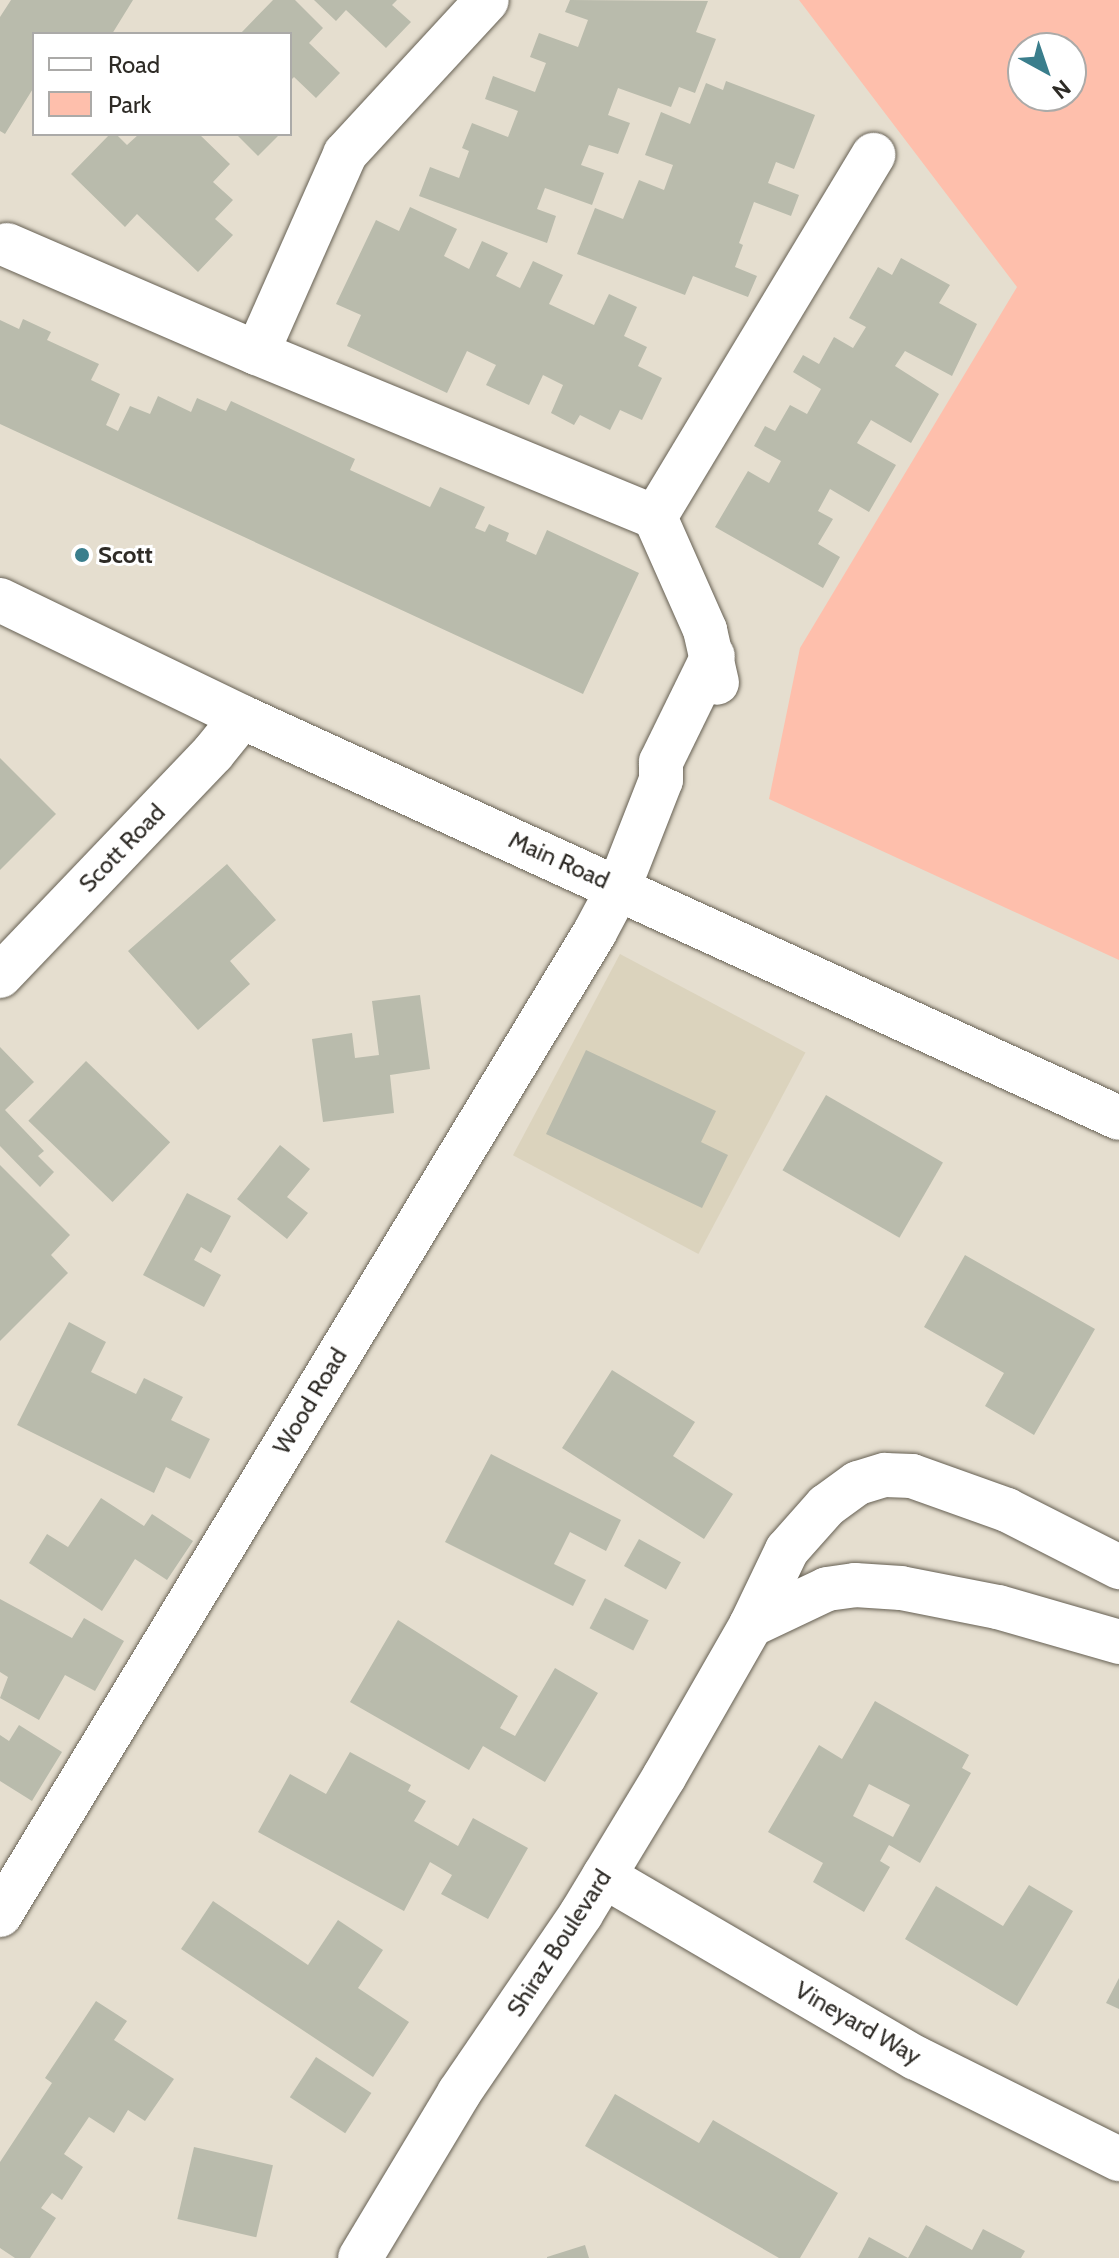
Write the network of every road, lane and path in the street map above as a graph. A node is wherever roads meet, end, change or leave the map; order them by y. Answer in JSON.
{"nodes":[{"id":1,"x":487,"y":0,"type":"edge"},
{"id":2,"x":873,"y":155,"type":"dead end"},
{"id":3,"x":7,"y":245,"type":"dead end"},
{"id":4,"x":257,"y":353,"type":"junction"},
{"id":5,"x":655,"y":517,"type":"junction"},
{"id":6,"x":0,"y":600,"type":"edge"},
{"id":7,"x":242,"y":717,"type":"junction"},
{"id":8,"x":619,"y":887,"type":"junction"},
{"id":9,"x":0,"y":976,"type":"edge"},
{"id":10,"x":1119,"y":1118,"type":"edge"},
{"id":11,"x":1119,"y":1567,"type":"edge"},
{"id":12,"x":751,"y":1625,"type":"junction"},
{"id":13,"x":1119,"y":1642,"type":"edge"},
{"id":14,"x":604,"y":1876,"type":"junction"},
{"id":15,"x":0,"y":1915,"type":"edge"},
{"id":16,"x":1119,"y":2159,"type":"edge"},
{"id":17,"x":360,"y":2258,"type":"edge"}],
"edges":[{"from":1,"to":4,"type":"street"},
{"from":2,"to":5,"type":"street"},
{"from":3,"to":4,"type":"street"},
{"from":4,"to":5,"type":"street"},
{"from":5,"to":8,"type":"street","name":"Wood Road"},
{"from":6,"to":7,"type":"street","name":"Main Road"},
{"from":7,"to":8,"type":"street","name":"Main Road"},
{"from":7,"to":9,"type":"street","name":"Scott Road"},
{"from":8,"to":10,"type":"street","name":"Main Road"},
{"from":8,"to":15,"type":"street","name":"Wood Road"},
{"from":11,"to":12,"type":"street","name":"Shiraz Boulevard"},
{"from":12,"to":13,"type":"street"},
{"from":12,"to":14,"type":"street","name":"Shiraz Boulevard"},
{"from":14,"to":16,"type":"street","name":"Vineyard Way"},
{"from":14,"to":17,"type":"street","name":"Shiraz Boulevard"}]}
